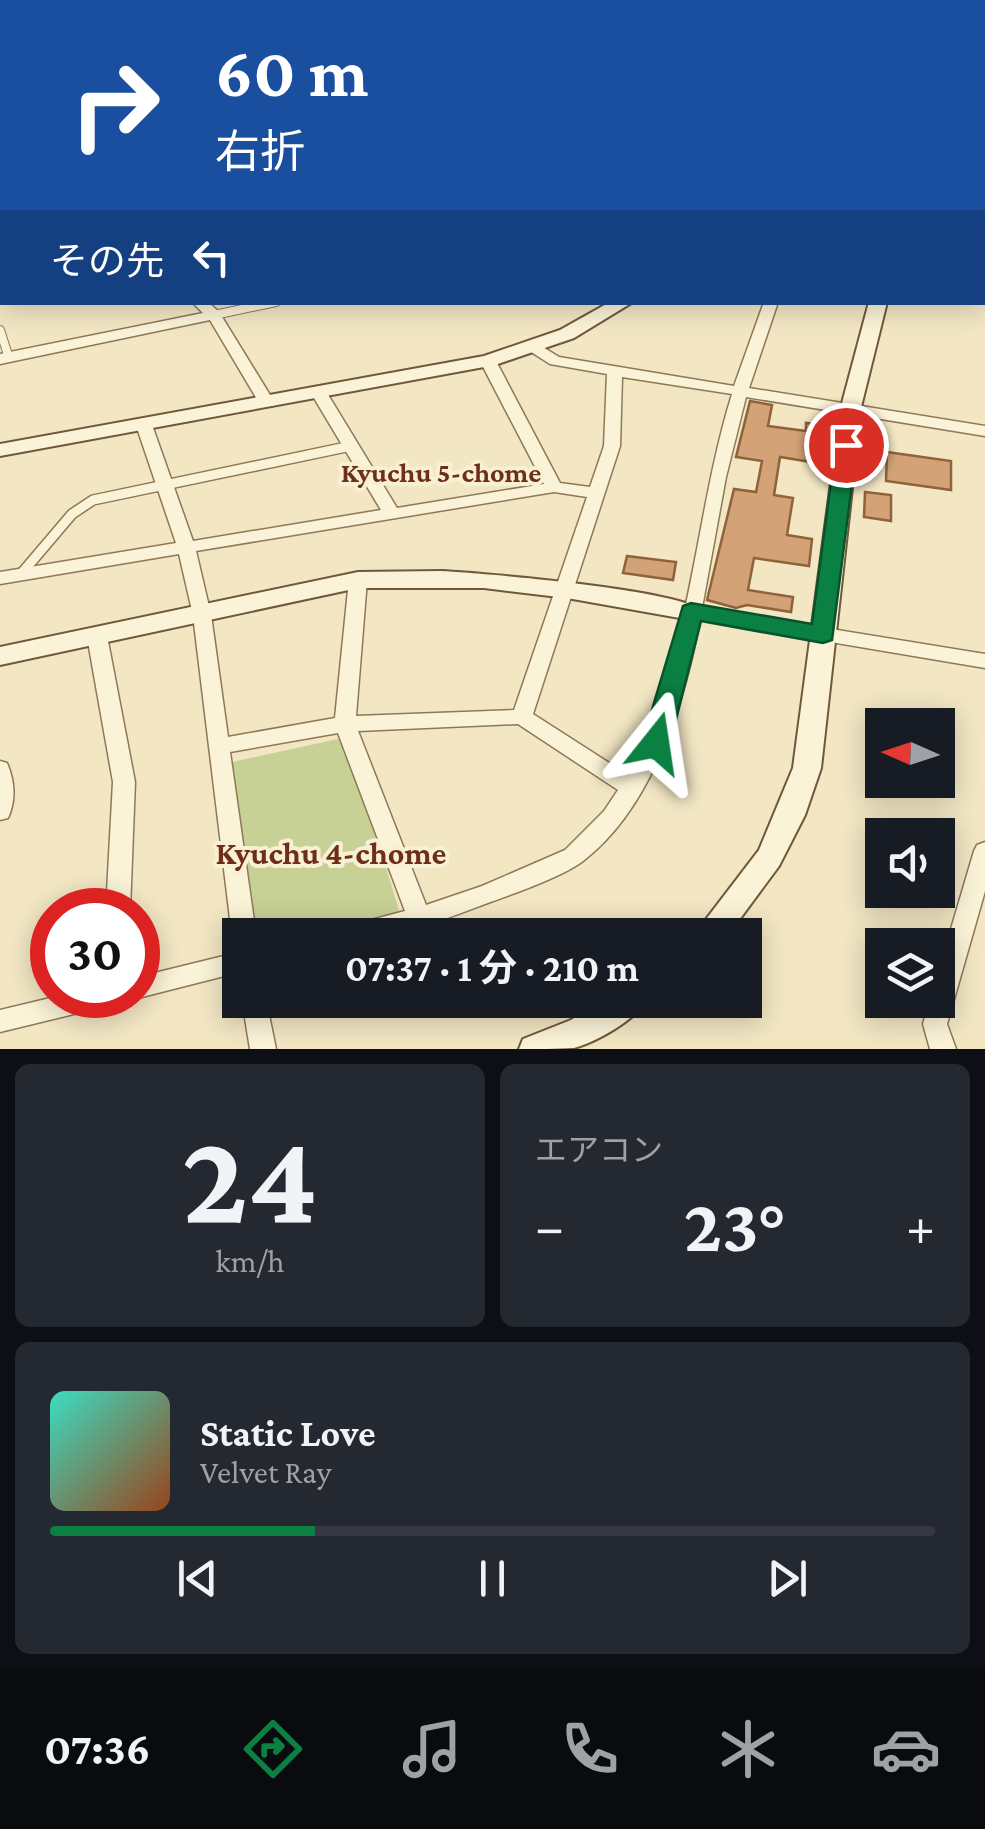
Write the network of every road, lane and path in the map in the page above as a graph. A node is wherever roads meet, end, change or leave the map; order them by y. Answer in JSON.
{"nodes":[{"id":1,"x":619,"y":305,"type":"edge"},
{"id":2,"x":770,"y":305,"type":"edge"},
{"id":3,"x":877,"y":305,"type":"edge"},
{"id":4,"x":205,"y":306,"type":"edge"},
{"id":5,"x":0,"y":330,"type":"edge"},
{"id":6,"x":533,"y":347,"type":"junction"},
{"id":7,"x":4,"y":359,"type":"edge"},
{"id":8,"x":488,"y":361,"type":"junction"},
{"id":9,"x":615,"y":371,"type":"junction"},
{"id":10,"x":740,"y":390,"type":"junction"},
{"id":11,"x":319,"y":393,"type":"junction"},
{"id":12,"x":267,"y":403,"type":"junction"},
{"id":13,"x":851,"y":407,"type":"junction"},
{"id":14,"x":144,"y":425,"type":"junction"},
{"id":15,"x":985,"y":431,"type":"edge"},
{"id":16,"x":351,"y":446,"type":"junction"},
{"id":17,"x":0,"y":450,"type":"edge"},
{"id":18,"x":165,"y":485,"type":"junction"},
{"id":19,"x":554,"y":488,"type":"junction"},
{"id":20,"x":595,"y":493,"type":"junction"},
{"id":21,"x":392,"y":514,"type":"junction"},
{"id":22,"x":187,"y":549,"type":"junction"},
{"id":23,"x":21,"y":574,"type":"junction"},
{"id":24,"x":0,"y":578,"type":"edge"},
{"id":25,"x":358,"y":580,"type":"junction"},
{"id":26,"x":564,"y":588,"type":"junction"},
{"id":27,"x":691,"y":612,"type":"junction"},
{"id":28,"x":202,"y":615,"type":"junction"},
{"id":29,"x":823,"y":634,"type":"junction"},
{"id":30,"x":97,"y":636,"type":"junction"},
{"id":31,"x":0,"y":656,"type":"edge"},
{"id":32,"x":985,"y":661,"type":"edge"},
{"id":33,"x":522,"y":716,"type":"junction"},
{"id":34,"x":344,"y":724,"type":"junction"},
{"id":35,"x":222,"y":746,"type":"junction"},
{"id":36,"x":0,"y":769,"type":"edge"},
{"id":37,"x":632,"y":789,"type":"junction"},
{"id":38,"x":0,"y":812,"type":"edge"},
{"id":39,"x":985,"y":851,"type":"edge"},
{"id":40,"x":119,"y":888,"type":"edge"},
{"id":41,"x":242,"y":918,"type":"edge"},
{"id":42,"x":419,"y":918,"type":"joint"},
{"id":43,"x":726,"y":918,"type":"edge"},
{"id":44,"x":222,"y":967,"type":"edge"},
{"id":45,"x":160,"y":982,"type":"edge"},
{"id":46,"x":30,"y":1014,"type":"edge"},
{"id":47,"x":257,"y":1018,"type":"edge"},
{"id":48,"x":609,"y":1018,"type":"edge"},
{"id":49,"x":0,"y":1021,"type":"edge"},
{"id":50,"x":584,"y":1039,"type":"edge"},
{"id":51,"x":263,"y":1049,"type":"edge"},
{"id":52,"x":534,"y":1049,"type":"edge"},
{"id":53,"x":943,"y":1049,"type":"edge"}],
"edges":[{"from":1,"to":6,"type":"street"},
{"from":2,"to":10,"type":"street"},
{"from":3,"to":13,"type":"street"},
{"from":4,"to":7,"type":"street"},
{"from":4,"to":12,"type":"street"},
{"from":5,"to":7,"type":"lane"},
{"from":6,"to":8,"type":"street"},
{"from":6,"to":9,"type":"street"},
{"from":8,"to":11,"type":"street"},
{"from":8,"to":19,"type":"street"},
{"from":9,"to":10,"type":"street"},
{"from":9,"to":20,"type":"street"},
{"from":10,"to":13,"type":"street"},
{"from":10,"to":27,"type":"street"},
{"from":11,"to":12,"type":"street"},
{"from":11,"to":16,"type":"street"},
{"from":12,"to":14,"type":"street"},
{"from":13,"to":15,"type":"street"},
{"from":13,"to":29,"type":"street"},
{"from":14,"to":17,"type":"street"},
{"from":14,"to":18,"type":"street"},
{"from":16,"to":18,"type":"lane"},
{"from":16,"to":21,"type":"street"},
{"from":18,"to":22,"type":"street"},
{"from":18,"to":23,"type":"lane"},
{"from":19,"to":20,"type":"street"},
{"from":19,"to":21,"type":"street"},
{"from":20,"to":26,"type":"street"},
{"from":21,"to":22,"type":"street"},
{"from":22,"to":23,"type":"street"},
{"from":22,"to":28,"type":"street"},
{"from":23,"to":24,"type":"street"},
{"from":25,"to":26,"type":"street"},
{"from":25,"to":28,"type":"street"},
{"from":25,"to":34,"type":"street"},
{"from":26,"to":27,"type":"street"},
{"from":26,"to":33,"type":"street"},
{"from":27,"to":29,"type":"street"},
{"from":27,"to":37,"type":"street"},
{"from":28,"to":30,"type":"street"},
{"from":28,"to":35,"type":"street"},
{"from":29,"to":32,"type":"street"},
{"from":29,"to":43,"type":"street"},
{"from":30,"to":31,"type":"street"},
{"from":30,"to":40,"type":"street"},
{"from":33,"to":34,"type":"street"},
{"from":33,"to":37,"type":"street"},
{"from":34,"to":35,"type":"street"},
{"from":34,"to":42,"type":"street"},
{"from":35,"to":41,"type":"street"},
{"from":36,"to":38,"type":"street"},
{"from":37,"to":42,"type":"street"},
{"from":39,"to":53,"type":"street"},
{"from":44,"to":45,"type":"street"},
{"from":46,"to":49,"type":"street"},
{"from":47,"to":51,"type":"street"},
{"from":48,"to":50,"type":"street"},
{"from":50,"to":52,"type":"street"}]}
